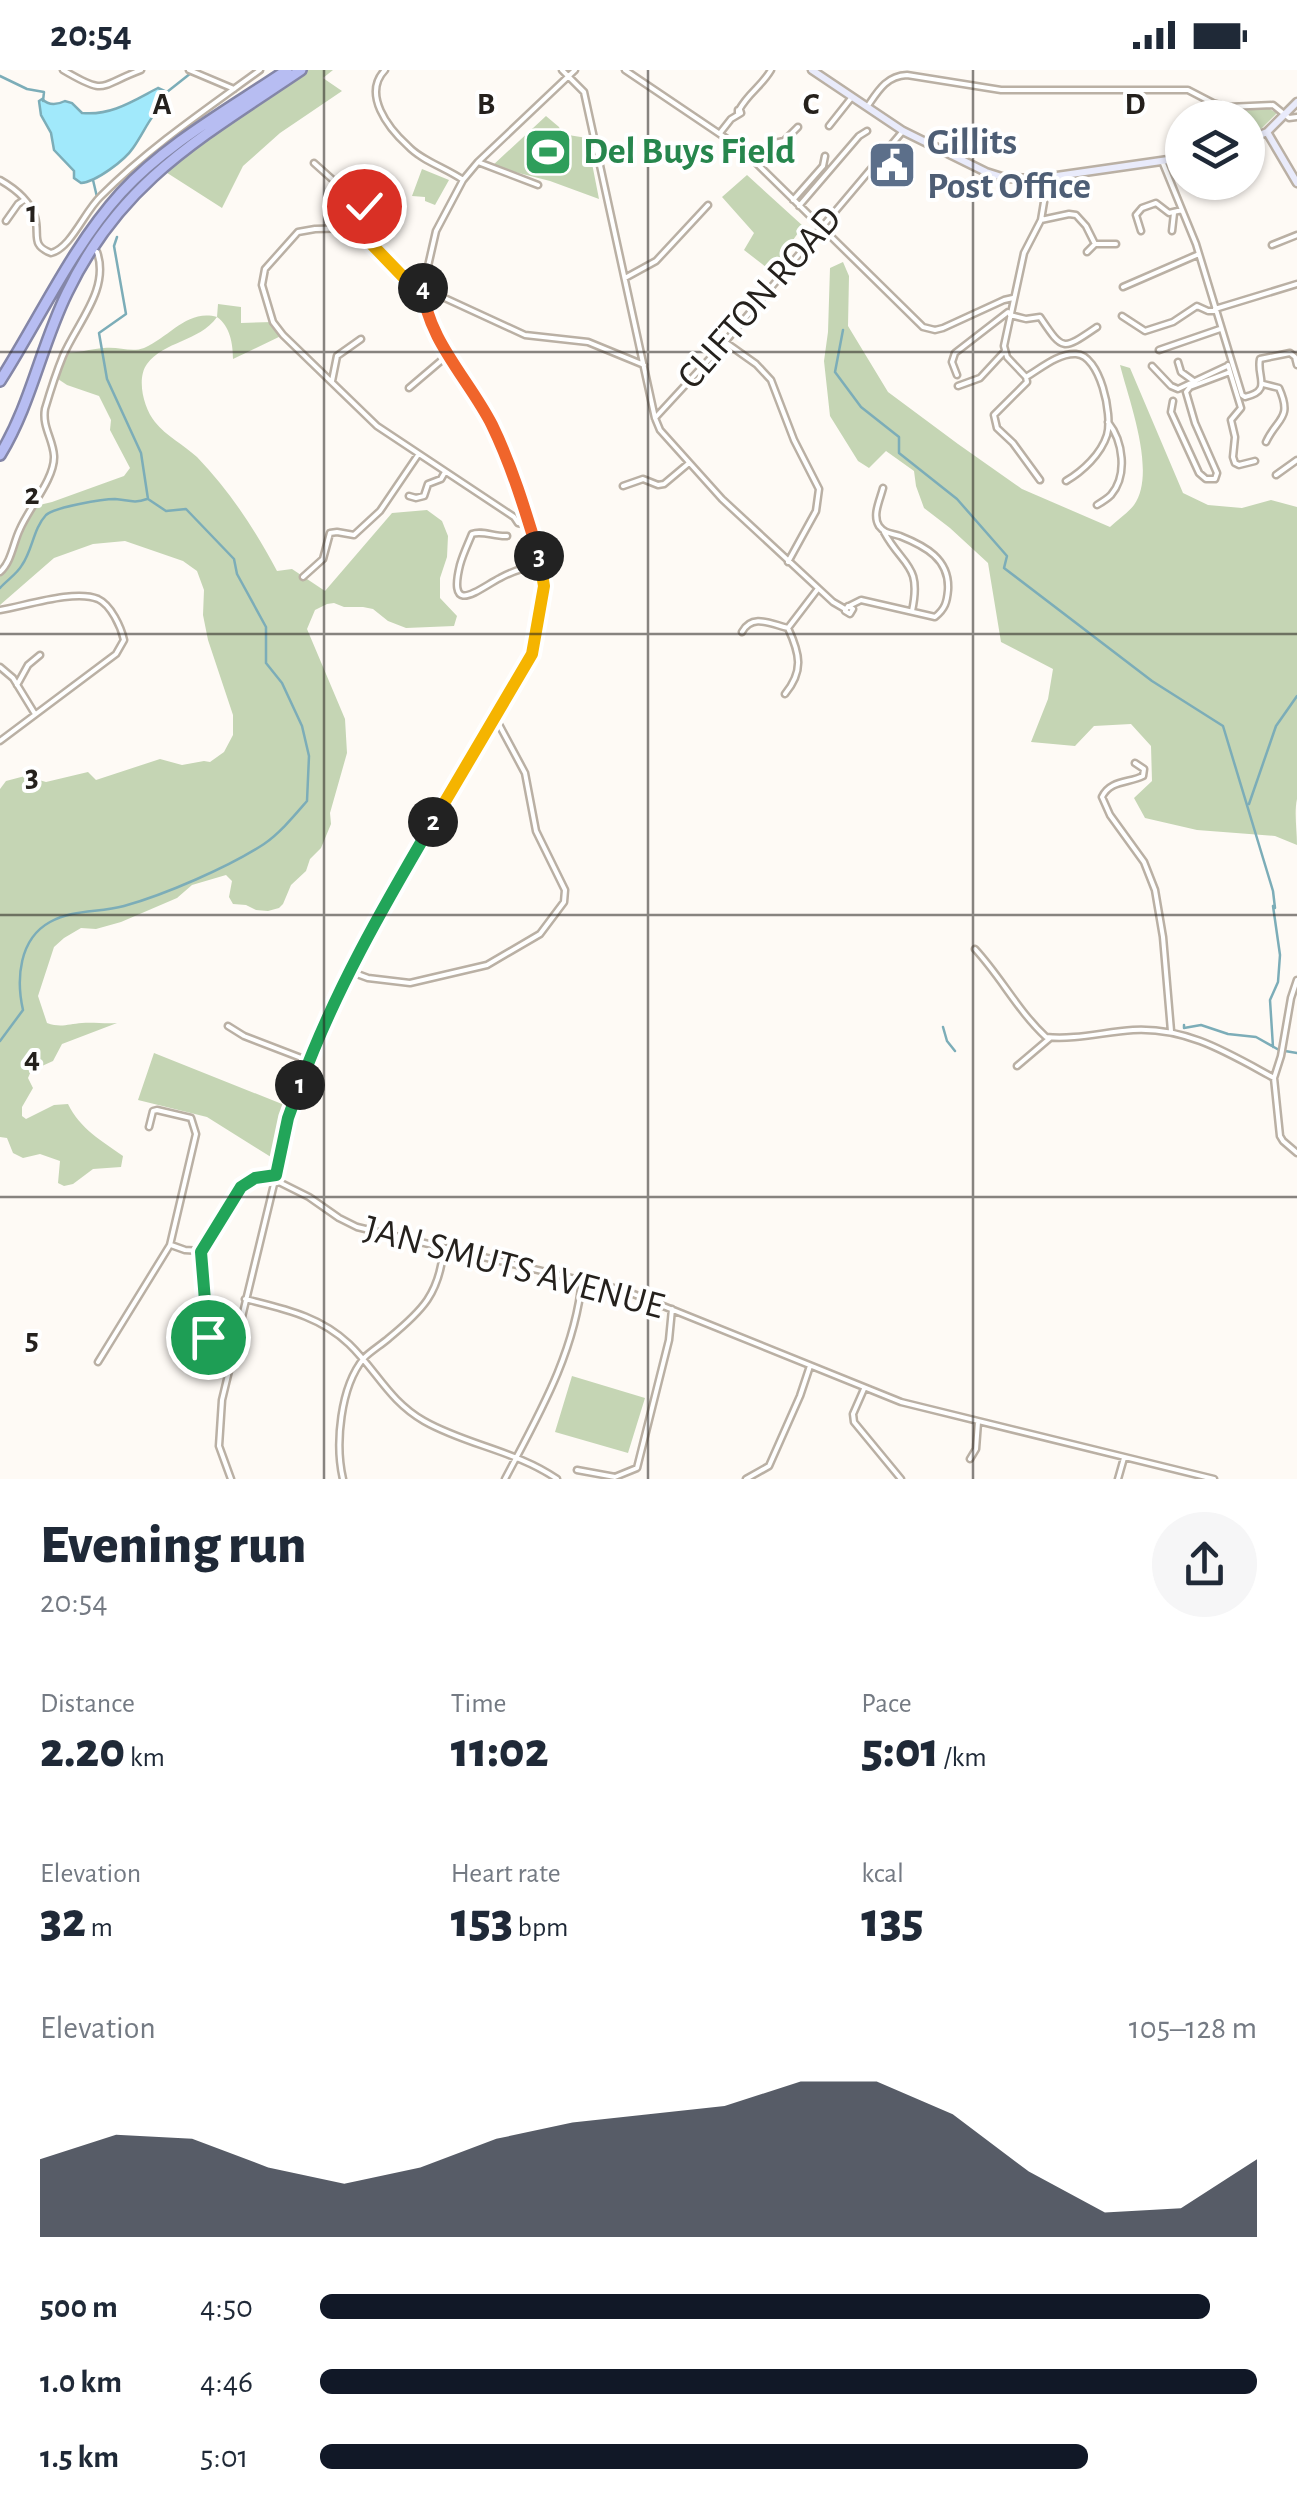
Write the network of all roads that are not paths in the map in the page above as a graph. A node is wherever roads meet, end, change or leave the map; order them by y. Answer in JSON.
{"nodes":[{"id":1,"x":63,"y":70,"type":"edge"},
{"id":2,"x":141,"y":70,"type":"edge"},
{"id":3,"x":189,"y":70,"type":"edge"},
{"id":4,"x":260,"y":70,"type":"edge"},
{"id":5,"x":288,"y":70,"type":"edge"},
{"id":6,"x":301,"y":70,"type":"edge"},
{"id":7,"x":385,"y":70,"type":"edge"},
{"id":8,"x":562,"y":70,"type":"edge"},
{"id":9,"x":575,"y":70,"type":"edge"},
{"id":10,"x":624,"y":70,"type":"edge"},
{"id":11,"x":771,"y":70,"type":"edge"},
{"id":12,"x":812,"y":70,"type":"edge"},
{"id":13,"x":570,"y":76,"type":"junction"},
{"id":14,"x":234,"y":90,"type":"junction"},
{"id":15,"x":852,"y":97,"type":"junction"},
{"id":16,"x":1297,"y":102,"type":"edge"},
{"id":17,"x":866,"y":108,"type":"junction"},
{"id":18,"x":1285,"y":114,"type":"junction"},
{"id":19,"x":1297,"y":118,"type":"edge"},
{"id":20,"x":829,"y":126,"type":"dead end"},
{"id":21,"x":798,"y":127,"type":"dead end"},
{"id":22,"x":867,"y":131,"type":"dead end"},
{"id":23,"x":902,"y":132,"type":"junction"},
{"id":24,"x":1267,"y":132,"type":"joint"},
{"id":25,"x":720,"y":133,"type":"junction"},
{"id":26,"x":824,"y":156,"type":"dead end"},
{"id":27,"x":1162,"y":160,"type":"junction"},
{"id":28,"x":1165,"y":160,"type":"edge"},
{"id":29,"x":754,"y":161,"type":"junction"},
{"id":30,"x":478,"y":162,"type":"junction"},
{"id":31,"x":314,"y":164,"type":"dead end"},
{"id":32,"x":1048,"y":178,"type":"junction"},
{"id":33,"x":0,"y":180,"type":"edge"},
{"id":34,"x":463,"y":180,"type":"junction"},
{"id":35,"x":1297,"y":183,"type":"edge"},
{"id":36,"x":538,"y":185,"type":"dead end"},
{"id":37,"x":24,"y":200,"type":"junction"},
{"id":38,"x":793,"y":200,"type":"junction"},
{"id":39,"x":708,"y":206,"type":"dead end"},
{"id":40,"x":799,"y":206,"type":"junction"},
{"id":41,"x":1182,"y":210,"type":"junction"},
{"id":42,"x":1174,"y":214,"type":"junction"},
{"id":43,"x":1041,"y":220,"type":"junction"},
{"id":44,"x":6,"y":221,"type":"dead end"},
{"id":45,"x":821,"y":226,"type":"junction"},
{"id":46,"x":356,"y":228,"type":"junction"},
{"id":47,"x":76,"y":229,"type":"junction"},
{"id":48,"x":1172,"y":230,"type":"dead end"},
{"id":49,"x":1141,"y":231,"type":"dead end"},
{"id":50,"x":1297,"y":235,"type":"edge"},
{"id":51,"x":82,"y":236,"type":"dead end"},
{"id":52,"x":1095,"y":244,"type":"junction"},
{"id":53,"x":1116,"y":244,"type":"dead end"},
{"id":54,"x":1272,"y":245,"type":"dead end"},
{"id":55,"x":97,"y":252,"type":"dead end"},
{"id":56,"x":1086,"y":252,"type":"dead end"},
{"id":57,"x":1200,"y":254,"type":"junction"},
{"id":58,"x":625,"y":278,"type":"junction"},
{"id":59,"x":1297,"y":284,"type":"edge"},
{"id":60,"x":1123,"y":287,"type":"dead end"},
{"id":61,"x":423,"y":288,"type":"junction"},
{"id":62,"x":1013,"y":298,"type":"junction"},
{"id":63,"x":1215,"y":310,"type":"junction"},
{"id":64,"x":1010,"y":312,"type":"junction"},
{"id":65,"x":1122,"y":316,"type":"dead end"},
{"id":66,"x":1097,"y":327,"type":"dead end"},
{"id":67,"x":1220,"y":329,"type":"junction"},
{"id":68,"x":361,"y":339,"type":"dead end"},
{"id":69,"x":725,"y":342,"type":"junction"},
{"id":70,"x":1158,"y":350,"type":"dead end"},
{"id":71,"x":1005,"y":352,"type":"junction"},
{"id":72,"x":450,"y":354,"type":"junction"},
{"id":73,"x":1178,"y":362,"type":"dead end"},
{"id":74,"x":644,"y":365,"type":"junction"},
{"id":75,"x":1297,"y":365,"type":"edge"},
{"id":76,"x":1152,"y":366,"type":"dead end"},
{"id":77,"x":1230,"y":367,"type":"junction"},
{"id":78,"x":956,"y":375,"type":"dead end"},
{"id":79,"x":1026,"y":377,"type":"junction"},
{"id":80,"x":0,"y":381,"type":"edge"},
{"id":81,"x":332,"y":381,"type":"junction"},
{"id":82,"x":1195,"y":382,"type":"junction"},
{"id":83,"x":1262,"y":384,"type":"junction"},
{"id":84,"x":958,"y":386,"type":"dead end"},
{"id":85,"x":409,"y":388,"type":"dead end"},
{"id":86,"x":652,"y":401,"type":"junction"},
{"id":87,"x":1173,"y":401,"type":"dead end"},
{"id":88,"x":664,"y":408,"type":"junction"},
{"id":89,"x":655,"y":418,"type":"junction"},
{"id":90,"x":1108,"y":421,"type":"junction"},
{"id":91,"x":1266,"y":442,"type":"dead end"},
{"id":92,"x":0,"y":455,"type":"edge"},
{"id":93,"x":418,"y":455,"type":"junction"},
{"id":94,"x":1255,"y":460,"type":"dead end"},
{"id":95,"x":1297,"y":460,"type":"edge"},
{"id":96,"x":689,"y":464,"type":"junction"},
{"id":97,"x":445,"y":472,"type":"junction"},
{"id":98,"x":1276,"y":474,"type":"dead end"},
{"id":99,"x":1040,"y":480,"type":"dead end"},
{"id":100,"x":1066,"y":480,"type":"dead end"},
{"id":101,"x":623,"y":486,"type":"dead end"},
{"id":102,"x":883,"y":488,"type":"dead end"},
{"id":103,"x":409,"y":496,"type":"dead end"},
{"id":104,"x":1097,"y":505,"type":"dead end"},
{"id":105,"x":524,"y":510,"type":"junction"},
{"id":106,"x":514,"y":517,"type":"junction"},
{"id":107,"x":529,"y":525,"type":"junction"},
{"id":108,"x":884,"y":532,"type":"junction"},
{"id":109,"x":507,"y":536,"type":"dead end"},
{"id":110,"x":788,"y":562,"type":"junction"},
{"id":111,"x":541,"y":564,"type":"junction"},
{"id":112,"x":0,"y":572,"type":"edge"},
{"id":113,"x":303,"y":578,"type":"dead end"},
{"id":114,"x":818,"y":588,"type":"junction"},
{"id":115,"x":0,"y":610,"type":"edge"},
{"id":116,"x":912,"y":611,"type":"junction"},
{"id":117,"x":788,"y":628,"type":"junction"},
{"id":118,"x":742,"y":632,"type":"dead end"},
{"id":119,"x":40,"y":655,"type":"dead end"},
{"id":120,"x":0,"y":667,"type":"edge"},
{"id":121,"x":17,"y":685,"type":"junction"},
{"id":122,"x":785,"y":694,"type":"dead end"},
{"id":123,"x":36,"y":714,"type":"junction"},
{"id":124,"x":495,"y":717,"type":"junction"},
{"id":125,"x":0,"y":741,"type":"edge"},
{"id":126,"x":1135,"y":763,"type":"dead end"},
{"id":127,"x":977,"y":952,"type":"dead end"},
{"id":128,"x":349,"y":971,"type":"junction"},
{"id":129,"x":1297,"y":980,"type":"edge"},
{"id":130,"x":228,"y":1026,"type":"dead end"},
{"id":131,"x":1172,"y":1031,"type":"junction"},
{"id":132,"x":1050,"y":1038,"type":"junction"},
{"id":133,"x":309,"y":1061,"type":"junction"},
{"id":134,"x":1017,"y":1066,"type":"dead end"},
{"id":135,"x":1274,"y":1078,"type":"junction"},
{"id":136,"x":149,"y":1127,"type":"dead end"},
{"id":137,"x":1297,"y":1153,"type":"edge"},
{"id":138,"x":276,"y":1178,"type":"junction"},
{"id":139,"x":170,"y":1245,"type":"junction"},
{"id":140,"x":444,"y":1248,"type":"junction"},
{"id":141,"x":201,"y":1252,"type":"junction"},
{"id":142,"x":582,"y":1279,"type":"junction"},
{"id":143,"x":246,"y":1299,"type":"junction"},
{"id":144,"x":672,"y":1309,"type":"junction"},
{"id":145,"x":232,"y":1355,"type":"junction"},
{"id":146,"x":363,"y":1359,"type":"junction"},
{"id":147,"x":98,"y":1362,"type":"dead end"},
{"id":148,"x":810,"y":1366,"type":"junction"},
{"id":149,"x":864,"y":1388,"type":"junction"},
{"id":150,"x":978,"y":1422,"type":"junction"},
{"id":151,"x":516,"y":1458,"type":"junction"},
{"id":152,"x":970,"y":1458,"type":"dead end"},
{"id":153,"x":1124,"y":1458,"type":"junction"},
{"id":154,"x":768,"y":1466,"type":"junction"},
{"id":155,"x":577,"y":1470,"type":"dead end"},
{"id":156,"x":768,"y":1474,"type":"dead end"},
{"id":157,"x":231,"y":1479,"type":"edge"},
{"id":158,"x":343,"y":1479,"type":"edge"},
{"id":159,"x":504,"y":1479,"type":"edge"},
{"id":160,"x":557,"y":1479,"type":"edge"},
{"id":161,"x":746,"y":1479,"type":"edge"},
{"id":162,"x":901,"y":1479,"type":"edge"},
{"id":163,"x":1118,"y":1479,"type":"edge"},
{"id":164,"x":1214,"y":1479,"type":"edge"}],
"edges":[{"from":1,"to":2,"type":"street"},
{"from":3,"to":14,"type":"street"},
{"from":4,"to":14,"type":"street"},
{"from":5,"to":80,"type":"highway"},
{"from":6,"to":92,"type":"highway"},
{"from":7,"to":34,"type":"street"},
{"from":8,"to":13,"type":"street"},
{"from":9,"to":13,"type":"street"},
{"from":10,"to":25,"type":"street"},
{"from":11,"to":25,"type":"street"},
{"from":12,"to":15,"type":"street"},
{"from":13,"to":30,"type":"street"},
{"from":13,"to":58,"type":"street"},
{"from":14,"to":47,"type":"street"},
{"from":15,"to":17,"type":"street"},
{"from":15,"to":20,"type":"street"},
{"from":16,"to":18,"type":"street"},
{"from":17,"to":18,"type":"street"},
{"from":17,"to":23,"type":"street"},
{"from":18,"to":19,"type":"street"},
{"from":18,"to":24,"type":"street"},
{"from":21,"to":29,"type":"street"},
{"from":22,"to":40,"type":"street"},
{"from":23,"to":32,"type":"street"},
{"from":23,"to":45,"type":"street","name":"CLIFTON ROAD"},
{"from":24,"to":35,"type":"street"},
{"from":25,"to":29,"type":"street"},
{"from":26,"to":38,"type":"street"},
{"from":27,"to":28,"type":"street"},
{"from":27,"to":32,"type":"street"},
{"from":27,"to":41,"type":"street"},
{"from":29,"to":38,"type":"street"},
{"from":30,"to":34,"type":"street"},
{"from":30,"to":36,"type":"street"},
{"from":31,"to":46,"type":"street"},
{"from":32,"to":43,"type":"street"},
{"from":33,"to":37,"type":"street"},
{"from":34,"to":61,"type":"street"},
{"from":37,"to":44,"type":"street"},
{"from":37,"to":47,"type":"street"},
{"from":38,"to":40,"type":"street"},
{"from":39,"to":58,"type":"street"},
{"from":40,"to":45,"type":"street"},
{"from":41,"to":42,"type":"street"},
{"from":41,"to":57,"type":"street"},
{"from":42,"to":48,"type":"street"},
{"from":42,"to":49,"type":"street"},
{"from":43,"to":52,"type":"street"},
{"from":43,"to":62,"type":"street"},
{"from":45,"to":62,"type":"street"},
{"from":45,"to":69,"type":"street","name":"CLIFTON ROAD"},
{"from":46,"to":61,"type":"street"},
{"from":46,"to":81,"type":"street"},
{"from":47,"to":51,"type":"street"},
{"from":50,"to":54,"type":"street"},
{"from":52,"to":53,"type":"street"},
{"from":52,"to":56,"type":"street"},
{"from":55,"to":112,"type":"street"},
{"from":57,"to":60,"type":"street"},
{"from":57,"to":63,"type":"street"},
{"from":58,"to":74,"type":"street"},
{"from":59,"to":63,"type":"street"},
{"from":61,"to":72,"type":"street"},
{"from":61,"to":74,"type":"street"},
{"from":62,"to":64,"type":"street"},
{"from":63,"to":65,"type":"street"},
{"from":63,"to":67,"type":"street"},
{"from":64,"to":66,"type":"street"},
{"from":64,"to":71,"type":"street"},
{"from":64,"to":78,"type":"street"},
{"from":67,"to":70,"type":"street"},
{"from":67,"to":77,"type":"street"},
{"from":68,"to":81,"type":"street"},
{"from":69,"to":88,"type":"street","name":"CLIFTON ROAD"},
{"from":69,"to":110,"type":"street"},
{"from":71,"to":79,"type":"street"},
{"from":71,"to":84,"type":"street"},
{"from":72,"to":85,"type":"street"},
{"from":72,"to":105,"type":"street"},
{"from":73,"to":82,"type":"street"},
{"from":74,"to":86,"type":"street"},
{"from":75,"to":83,"type":"street"},
{"from":76,"to":82,"type":"street"},
{"from":77,"to":82,"type":"street"},
{"from":77,"to":83,"type":"street"},
{"from":77,"to":87,"type":"street"},
{"from":77,"to":94,"type":"street"},
{"from":79,"to":90,"type":"street"},
{"from":79,"to":99,"type":"street"},
{"from":81,"to":93,"type":"street"},
{"from":83,"to":91,"type":"street"},
{"from":86,"to":88,"type":"street"},
{"from":86,"to":89,"type":"street"},
{"from":88,"to":89,"type":"street","name":"CLIFTON ROAD"},
{"from":89,"to":96,"type":"street"},
{"from":90,"to":100,"type":"street"},
{"from":90,"to":104,"type":"street"},
{"from":93,"to":97,"type":"street"},
{"from":93,"to":113,"type":"street"},
{"from":95,"to":98,"type":"street"},
{"from":96,"to":101,"type":"street"},
{"from":96,"to":110,"type":"street"},
{"from":97,"to":103,"type":"street"},
{"from":97,"to":106,"type":"street"},
{"from":102,"to":108,"type":"street"},
{"from":105,"to":106,"type":"street"},
{"from":105,"to":107,"type":"street"},
{"from":106,"to":107,"type":"street"},
{"from":107,"to":111,"type":"street"},
{"from":108,"to":116,"type":"street"},
{"from":108,"to":116,"type":"street"},
{"from":109,"to":111,"type":"street"},
{"from":110,"to":114,"type":"street"},
{"from":111,"to":124,"type":"street"},
{"from":114,"to":116,"type":"street"},
{"from":114,"to":117,"type":"street"},
{"from":115,"to":123,"type":"street"},
{"from":117,"to":118,"type":"street"},
{"from":117,"to":122,"type":"street"},
{"from":119,"to":121,"type":"street"},
{"from":120,"to":121,"type":"street"},
{"from":121,"to":123,"type":"street"},
{"from":123,"to":125,"type":"street"},
{"from":124,"to":128,"type":"street"},
{"from":124,"to":128,"type":"street"},
{"from":126,"to":131,"type":"street"},
{"from":127,"to":132,"type":"street"},
{"from":128,"to":133,"type":"street"},
{"from":129,"to":135,"type":"street"},
{"from":130,"to":133,"type":"street"},
{"from":131,"to":132,"type":"street"},
{"from":131,"to":135,"type":"street"},
{"from":132,"to":134,"type":"street"},
{"from":133,"to":138,"type":"street"},
{"from":135,"to":137,"type":"street"},
{"from":136,"to":139,"type":"street"},
{"from":138,"to":140,"type":"street","name":"JAN SMUTS AVENUE"},
{"from":138,"to":141,"type":"street"},
{"from":138,"to":143,"type":"street"},
{"from":139,"to":141,"type":"street"},
{"from":139,"to":147,"type":"street"},
{"from":140,"to":142,"type":"street","name":"JAN SMUTS AVENUE"},
{"from":140,"to":146,"type":"street"},
{"from":141,"to":145,"type":"street"},
{"from":142,"to":144,"type":"street","name":"JAN SMUTS AVENUE"},
{"from":142,"to":151,"type":"street"},
{"from":143,"to":145,"type":"street"},
{"from":143,"to":146,"type":"street"},
{"from":144,"to":148,"type":"street","name":"JAN SMUTS AVENUE"},
{"from":144,"to":155,"type":"street"},
{"from":145,"to":157,"type":"street"},
{"from":146,"to":151,"type":"street"},
{"from":146,"to":158,"type":"street"},
{"from":148,"to":149,"type":"street","name":"JAN SMUTS AVENUE"},
{"from":148,"to":154,"type":"street"},
{"from":149,"to":150,"type":"street","name":"JAN SMUTS AVENUE"},
{"from":149,"to":162,"type":"street"},
{"from":150,"to":152,"type":"street"},
{"from":150,"to":153,"type":"street","name":"JAN SMUTS AVENUE"},
{"from":151,"to":159,"type":"street"},
{"from":151,"to":160,"type":"street"},
{"from":153,"to":163,"type":"street"},
{"from":153,"to":164,"type":"street","name":"JAN SMUTS AVENUE"},
{"from":154,"to":156,"type":"street"},
{"from":154,"to":161,"type":"street"}]}
